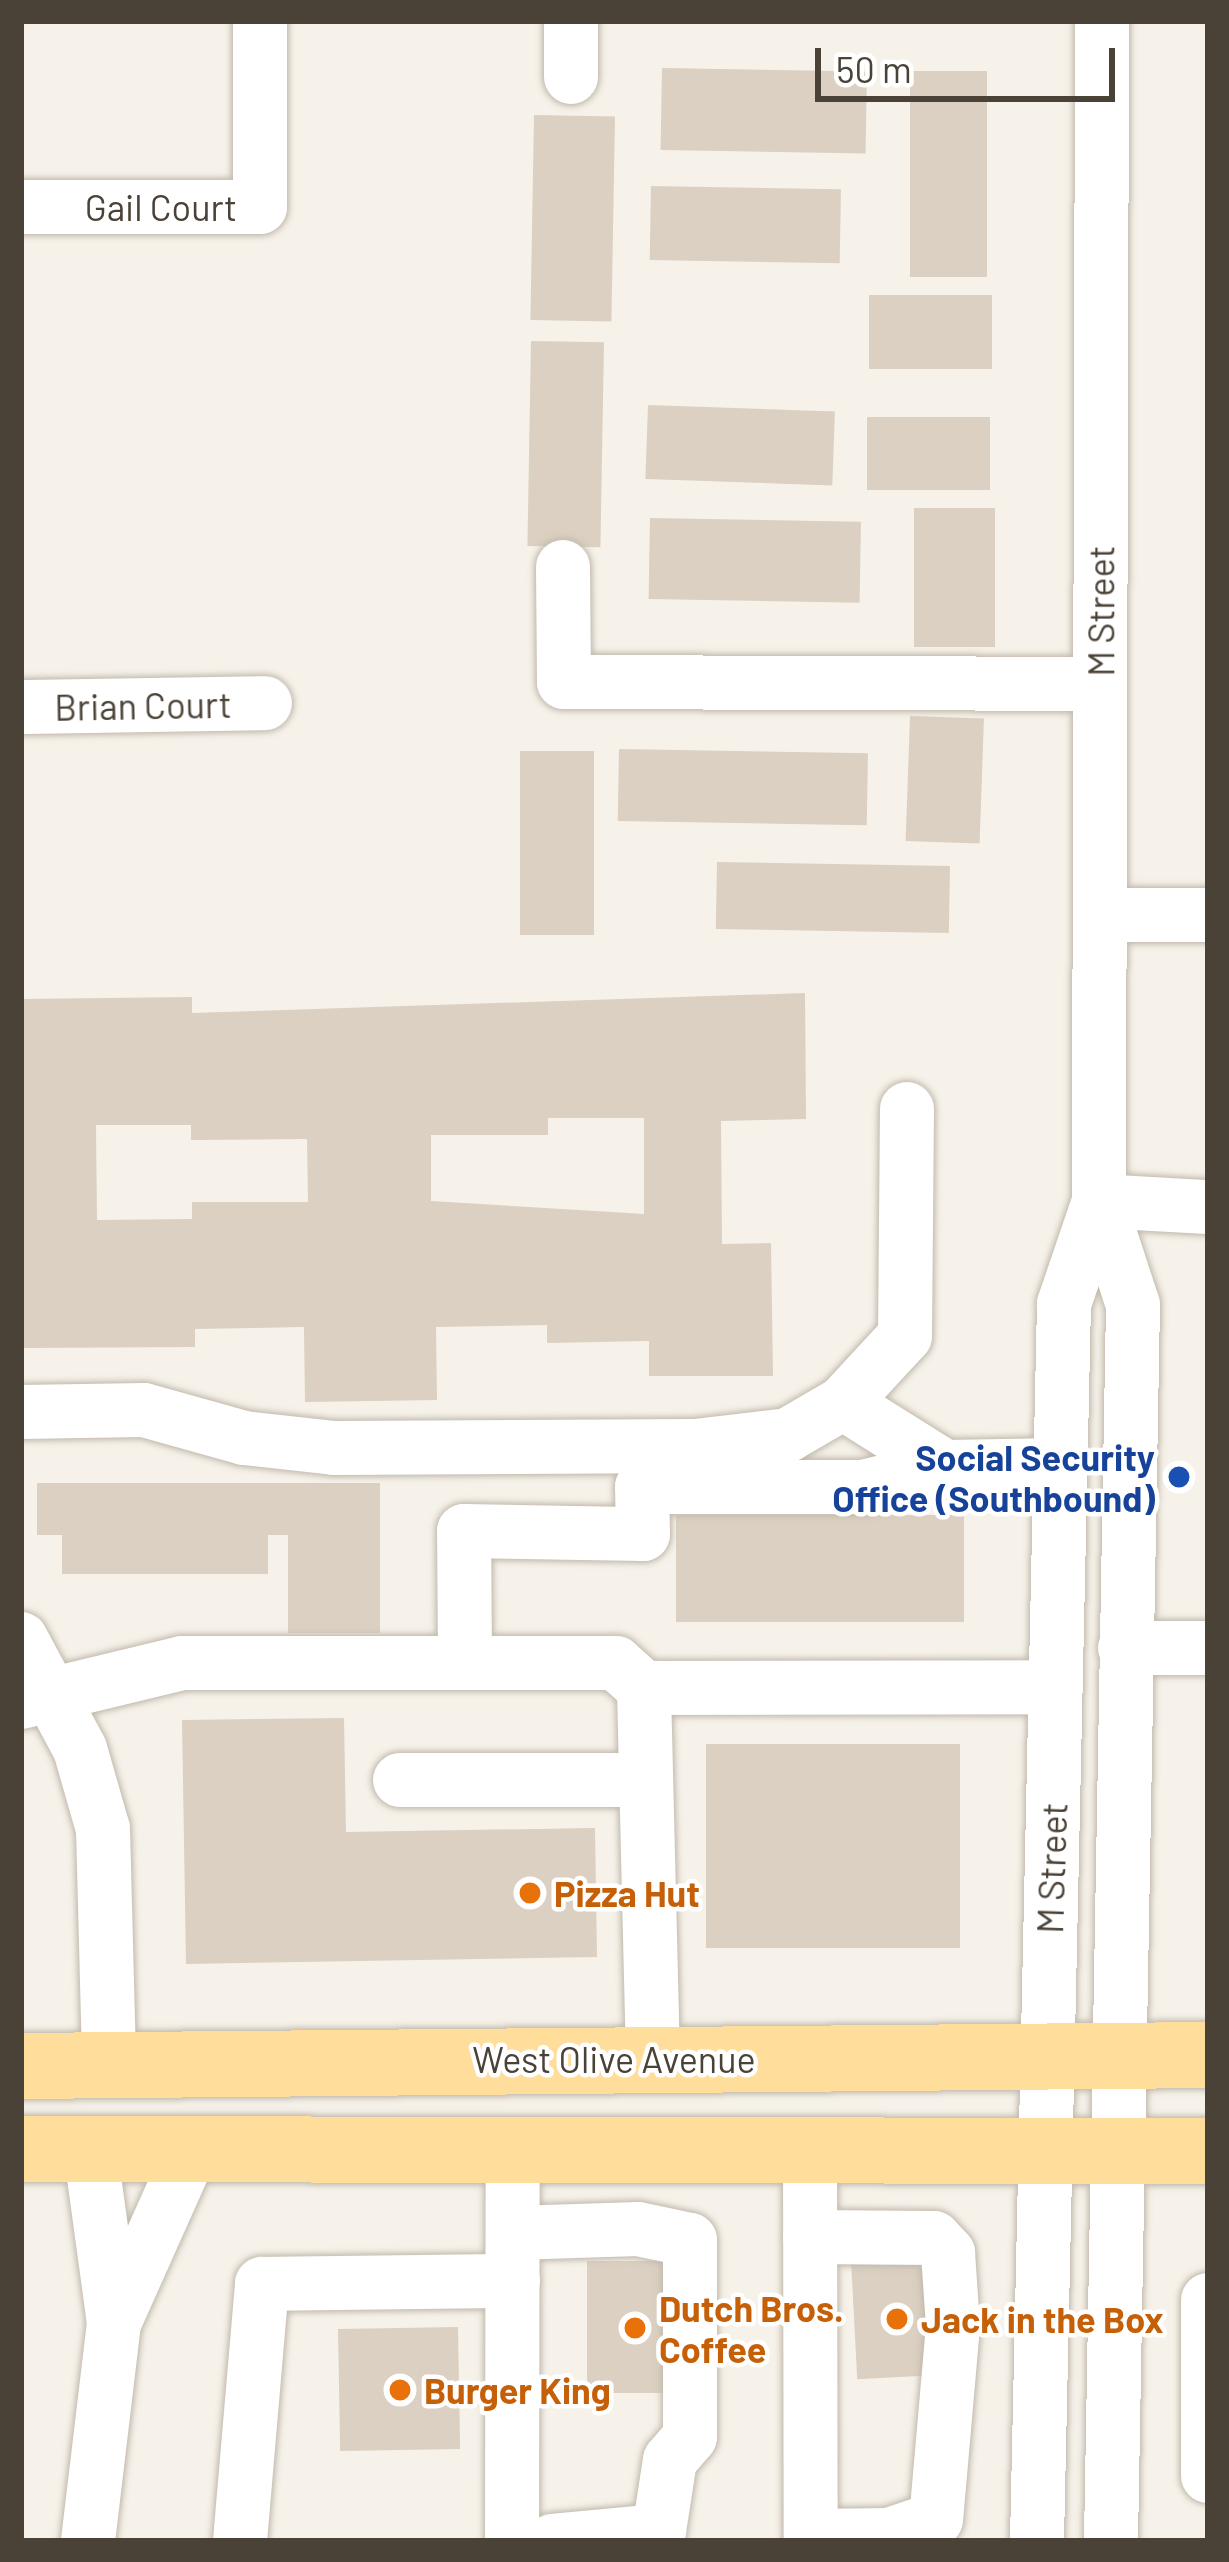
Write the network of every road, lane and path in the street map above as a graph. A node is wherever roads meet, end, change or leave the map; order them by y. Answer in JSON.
{"nodes":[{"id":1,"x":260,"y":21,"type":"edge"},
{"id":2,"x":571,"y":21,"type":"edge"},
{"id":3,"x":1102,"y":21,"type":"edge"},
{"id":4,"x":571,"y":77,"type":"dead end"},
{"id":5,"x":21,"y":207,"type":"edge"},
{"id":6,"x":562,"y":566,"type":"dead end"},
{"id":7,"x":1100,"y":684,"type":"junction"},
{"id":8,"x":265,"y":703,"type":"dead end"},
{"id":9,"x":21,"y":707,"type":"edge"},
{"id":10,"x":1100,"y":915,"type":"junction"},
{"id":11,"x":1208,"y":915,"type":"edge"},
{"id":12,"x":907,"y":1109,"type":"dead end"},
{"id":13,"x":1099,"y":1201,"type":"junction"},
{"id":14,"x":1208,"y":1207,"type":"edge"},
{"id":15,"x":843,"y":1403,"type":"junction"},
{"id":16,"x":21,"y":1412,"type":"edge"},
{"id":17,"x":1061,"y":1465,"type":"junction"},
{"id":18,"x":945,"y":1467,"type":"junction"},
{"id":19,"x":21,"y":1639,"type":"edge"},
{"id":20,"x":1125,"y":1648,"type":"junction"},
{"id":21,"x":1208,"y":1648,"type":"edge"},
{"id":22,"x":465,"y":1663,"type":"junction"},
{"id":23,"x":1056,"y":1687,"type":"junction"},
{"id":24,"x":644,"y":1688,"type":"junction"},
{"id":25,"x":36,"y":1695,"type":"edge"},
{"id":26,"x":400,"y":1780,"type":"dead end"},
{"id":27,"x":646,"y":1780,"type":"junction"},
{"id":28,"x":1208,"y":2055,"type":"edge"},
{"id":29,"x":1046,"y":2057,"type":"junction"},
{"id":30,"x":1120,"y":2057,"type":"junction"},
{"id":31,"x":653,"y":2059,"type":"junction"},
{"id":32,"x":430,"y":2060,"type":"junction"},
{"id":33,"x":21,"y":2066,"type":"edge"},
{"id":34,"x":109,"y":2066,"type":"junction"},
{"id":35,"x":21,"y":2113,"type":"edge"},
{"id":36,"x":90,"y":2148,"type":"junction"},
{"id":37,"x":21,"y":2149,"type":"edge"},
{"id":38,"x":192,"y":2149,"type":"junction"},
{"id":39,"x":513,"y":2150,"type":"junction"},
{"id":40,"x":809,"y":2151,"type":"junction"},
{"id":41,"x":1208,"y":2151,"type":"edge"},
{"id":42,"x":1044,"y":2152,"type":"junction"},
{"id":43,"x":1120,"y":2152,"type":"junction"},
{"id":44,"x":810,"y":2237,"type":"junction"},
{"id":45,"x":513,"y":2257,"type":"junction"},
{"id":46,"x":1208,"y":2300,"type":"edge"},
{"id":47,"x":114,"y":2323,"type":"junction"},
{"id":48,"x":690,"y":2437,"type":"junction"},
{"id":49,"x":1208,"y":2476,"type":"edge"},
{"id":50,"x":811,"y":2538,"type":"edge"},
{"id":51,"x":88,"y":2541,"type":"edge"},
{"id":52,"x":240,"y":2541,"type":"edge"},
{"id":53,"x":512,"y":2541,"type":"edge"},
{"id":54,"x":552,"y":2541,"type":"edge"},
{"id":55,"x":693,"y":2541,"type":"edge"},
{"id":56,"x":1037,"y":2541,"type":"edge"},
{"id":57,"x":1111,"y":2541,"type":"edge"}],
"edges":[{"from":1,"to":5,"type":"street","name":"Gail Court"},
{"from":2,"to":4,"type":"street"},
{"from":3,"to":7,"type":"street","name":"M Street"},
{"from":6,"to":7,"type":"street"},
{"from":7,"to":10,"type":"street","name":"M Street"},
{"from":8,"to":9,"type":"street","name":"Brian Court"},
{"from":10,"to":11,"type":"street"},
{"from":10,"to":13,"type":"street","name":"M Street"},
{"from":12,"to":15,"type":"street"},
{"from":13,"to":14,"type":"street"},
{"from":13,"to":17,"type":"street","name":"M Street"},
{"from":13,"to":20,"type":"street","name":"M Street"},
{"from":15,"to":16,"type":"street"},
{"from":15,"to":18,"type":"street"},
{"from":17,"to":18,"type":"street"},
{"from":17,"to":23,"type":"street","name":"M Street"},
{"from":18,"to":22,"type":"street"},
{"from":19,"to":25,"type":"street"},
{"from":20,"to":21,"type":"street"},
{"from":20,"to":30,"type":"street","name":"M Street"},
{"from":22,"to":24,"type":"street"},
{"from":22,"to":25,"type":"street"},
{"from":23,"to":24,"type":"street"},
{"from":23,"to":29,"type":"street","name":"M Street"},
{"from":24,"to":27,"type":"street"},
{"from":25,"to":34,"type":"street"},
{"from":26,"to":27,"type":"street"},
{"from":27,"to":31,"type":"street"},
{"from":28,"to":30,"type":"main road","name":"West Olive Avenue"},
{"from":29,"to":30,"type":"main road","name":"West Olive Avenue"},
{"from":29,"to":31,"type":"main road","name":"West Olive Avenue"},
{"from":29,"to":42,"type":"street","name":"M Street"},
{"from":30,"to":43,"type":"street","name":"M Street"},
{"from":31,"to":32,"type":"main road","name":"West Olive Avenue"},
{"from":32,"to":34,"type":"main road","name":"West Olive Avenue"},
{"from":32,"to":36,"type":"main road"},
{"from":33,"to":34,"type":"main road","name":"West Olive Avenue"},
{"from":34,"to":35,"type":"main road"},
{"from":36,"to":37,"type":"main road"},
{"from":36,"to":38,"type":"main road"},
{"from":36,"to":47,"type":"street"},
{"from":38,"to":39,"type":"main road"},
{"from":38,"to":47,"type":"street"},
{"from":39,"to":40,"type":"main road"},
{"from":39,"to":45,"type":"street"},
{"from":40,"to":42,"type":"main road"},
{"from":40,"to":44,"type":"street"},
{"from":41,"to":43,"type":"main road"},
{"from":42,"to":43,"type":"main road"},
{"from":42,"to":56,"type":"street","name":"M Street"},
{"from":43,"to":57,"type":"street","name":"M Street"},
{"from":44,"to":50,"type":"street"},
{"from":44,"to":50,"type":"street"},
{"from":45,"to":48,"type":"street"},
{"from":45,"to":52,"type":"street"},
{"from":45,"to":53,"type":"street"},
{"from":46,"to":49,"type":"street"},
{"from":47,"to":51,"type":"street"},
{"from":48,"to":54,"type":"street"},
{"from":48,"to":55,"type":"street"}]}
